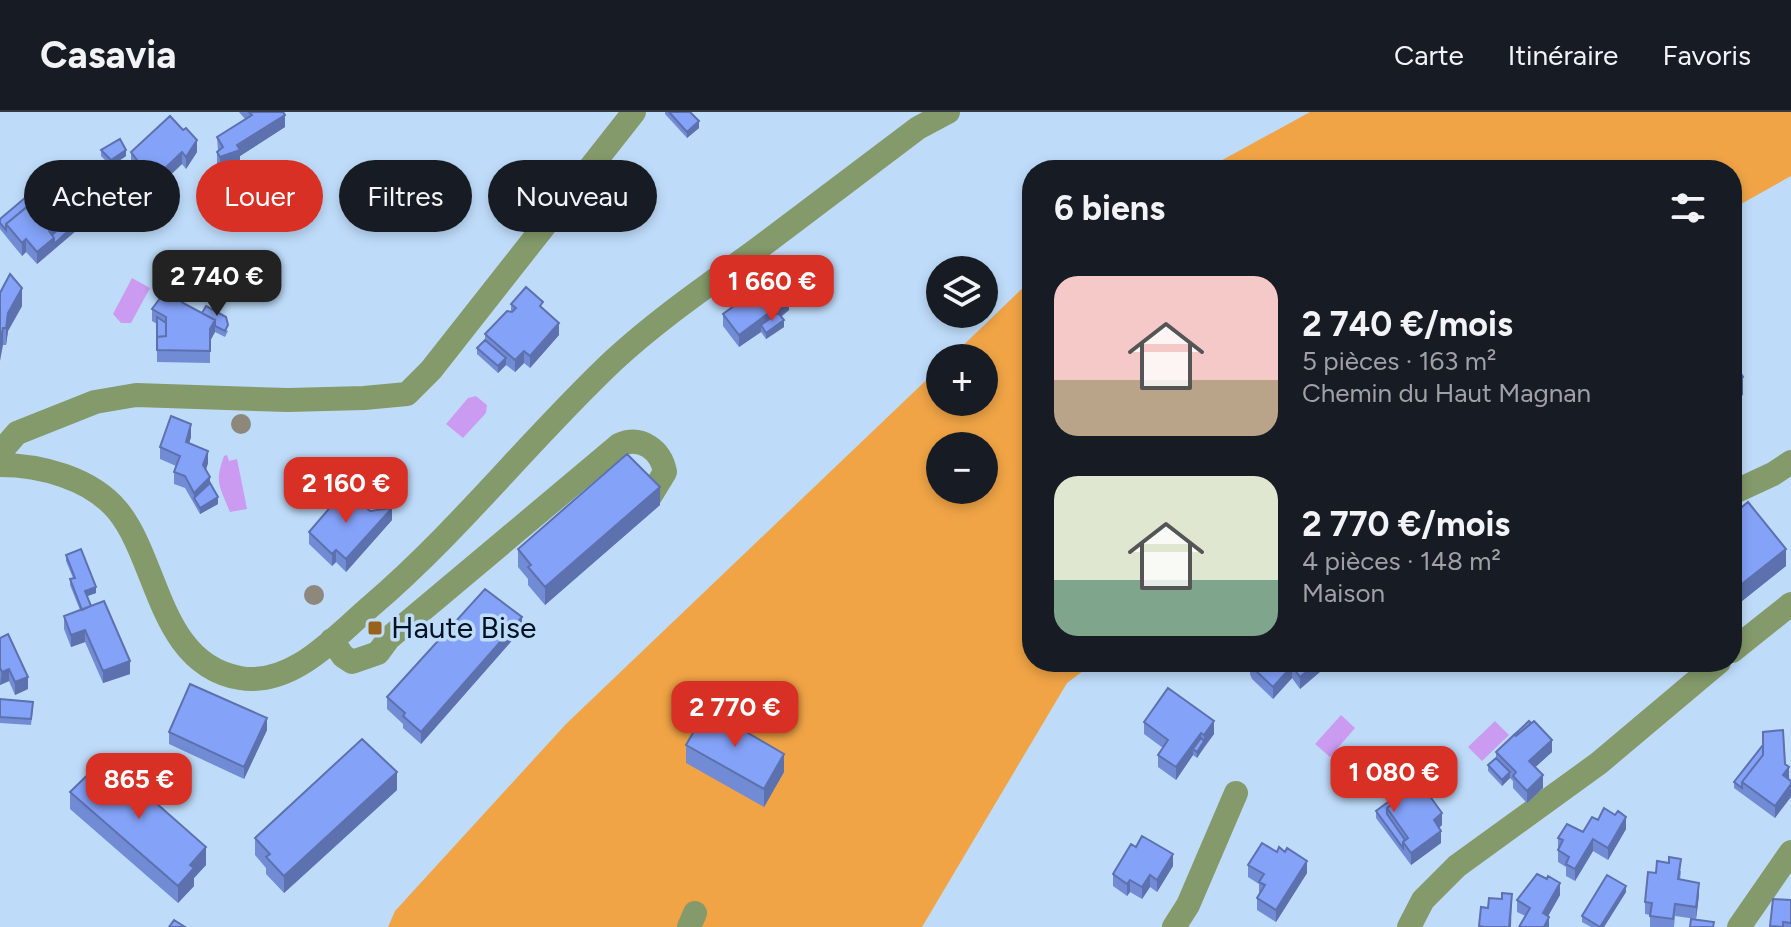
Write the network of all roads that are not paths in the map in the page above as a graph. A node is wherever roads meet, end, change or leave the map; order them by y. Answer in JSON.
{"nodes":[{"id":1,"x":634,"y":112,"type":"edge"},
{"id":2,"x":948,"y":112,"type":"edge"},
{"id":3,"x":1791,"y":462,"type":"edge"},
{"id":4,"x":1,"y":465,"type":"edge"},
{"id":5,"x":1742,"y":488,"type":"edge"},
{"id":6,"x":651,"y":495,"type":"edge"},
{"id":7,"x":1791,"y":604,"type":"edge"},
{"id":8,"x":332,"y":640,"type":"junction"},
{"id":9,"x":1742,"y":643,"type":"edge"},
{"id":10,"x":1707,"y":672,"type":"edge"},
{"id":11,"x":1236,"y":793,"type":"dead end"},
{"id":12,"x":1791,"y":852,"type":"edge"},
{"id":13,"x":1174,"y":927,"type":"edge"},
{"id":14,"x":1409,"y":927,"type":"edge"},
{"id":15,"x":1739,"y":927,"type":"edge"}],
"edges":[{"from":1,"to":4,"type":"street"},
{"from":2,"to":8,"type":"street"},
{"from":3,"to":5,"type":"street"},
{"from":4,"to":8,"type":"street"},
{"from":6,"to":8,"type":"street"},
{"from":7,"to":9,"type":"street"},
{"from":10,"to":14,"type":"street"},
{"from":11,"to":13,"type":"street"},
{"from":12,"to":15,"type":"street"}]}
